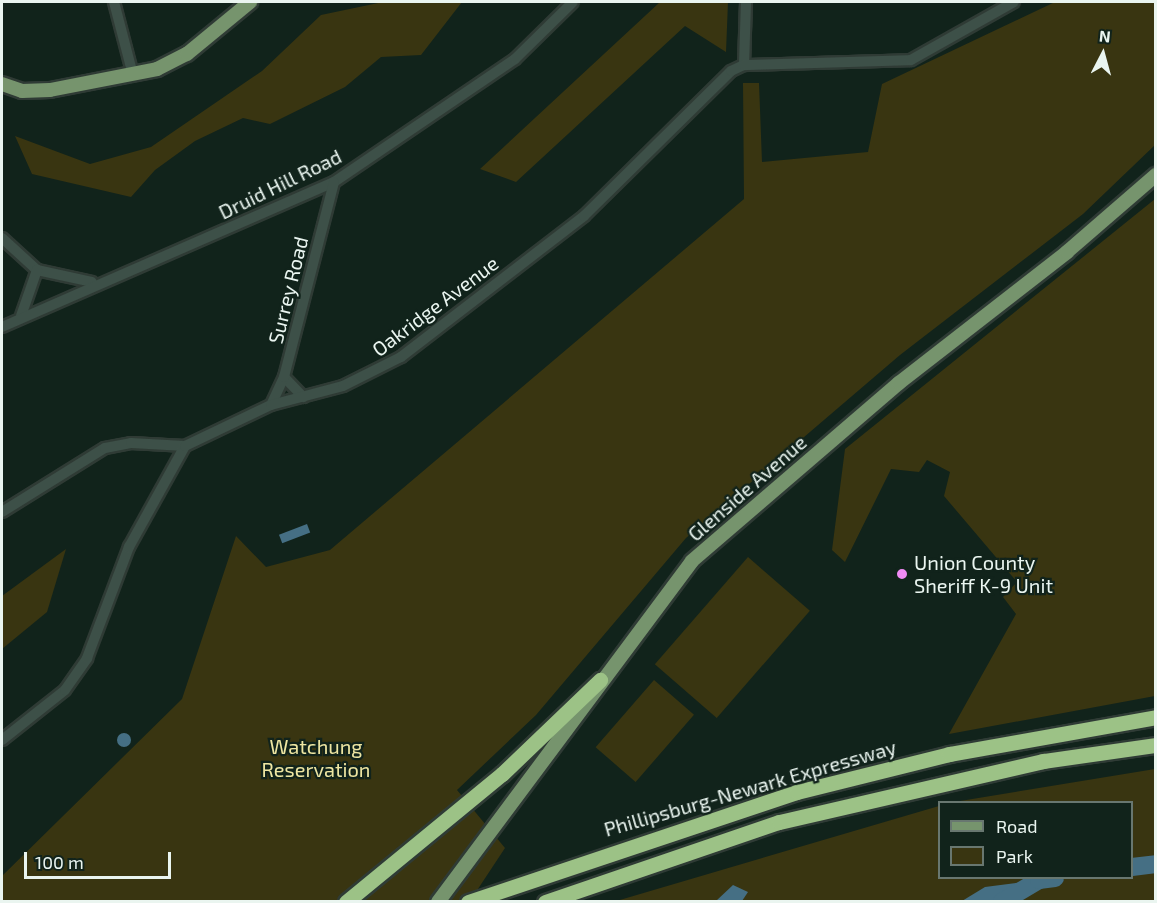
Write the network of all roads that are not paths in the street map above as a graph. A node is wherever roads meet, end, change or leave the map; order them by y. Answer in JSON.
{"nodes":[{"id":1,"x":114,"y":2,"type":"edge"},
{"id":2,"x":250,"y":2,"type":"edge"},
{"id":3,"x":573,"y":2,"type":"edge"},
{"id":4,"x":746,"y":2,"type":"edge"},
{"id":5,"x":1014,"y":2,"type":"edge"},
{"id":6,"x":744,"y":65,"type":"junction"},
{"id":7,"x":133,"y":75,"type":"junction"},
{"id":8,"x":2,"y":84,"type":"edge"},
{"id":9,"x":1155,"y":175,"type":"edge"},
{"id":10,"x":334,"y":182,"type":"junction"},
{"id":11,"x":2,"y":238,"type":"edge"},
{"id":12,"x":37,"y":270,"type":"junction"},
{"id":13,"x":97,"y":282,"type":"junction"},
{"id":14,"x":21,"y":316,"type":"junction"},
{"id":15,"x":2,"y":327,"type":"edge"},
{"id":16,"x":284,"y":377,"type":"junction"},
{"id":17,"x":303,"y":397,"type":"junction"},
{"id":18,"x":271,"y":405,"type":"junction"},
{"id":19,"x":185,"y":446,"type":"junction"},
{"id":20,"x":2,"y":512,"type":"edge"},
{"id":21,"x":600,"y":680,"type":"junction"},
{"id":22,"x":1155,"y":717,"type":"edge"},
{"id":23,"x":2,"y":740,"type":"edge"},
{"id":24,"x":1155,"y":745,"type":"edge"},
{"id":25,"x":442,"y":897,"type":"edge"},
{"id":26,"x":346,"y":902,"type":"edge"},
{"id":27,"x":468,"y":902,"type":"edge"},
{"id":28,"x":545,"y":902,"type":"edge"}],
"edges":[{"from":1,"to":7,"type":"street"},
{"from":2,"to":7,"type":"main road"},
{"from":3,"to":10,"type":"street","name":"Druid Hill Road"},
{"from":4,"to":6,"type":"street"},
{"from":5,"to":6,"type":"street"},
{"from":6,"to":17,"type":"street","name":"Oakridge Avenue"},
{"from":7,"to":8,"type":"main road"},
{"from":9,"to":21,"type":"main road","name":"Glenside Avenue"},
{"from":10,"to":13,"type":"street","name":"Druid Hill Road"},
{"from":10,"to":16,"type":"street","name":"Surrey Road"},
{"from":11,"to":12,"type":"street"},
{"from":12,"to":13,"type":"street"},
{"from":12,"to":14,"type":"street"},
{"from":13,"to":14,"type":"street","name":"Druid Hill Road"},
{"from":14,"to":15,"type":"street","name":"Druid Hill Road"},
{"from":16,"to":17,"type":"street"},
{"from":16,"to":18,"type":"street","name":"Surrey Road"},
{"from":17,"to":18,"type":"street","name":"Oakridge Avenue"},
{"from":18,"to":19,"type":"street","name":"Oakridge Avenue"},
{"from":19,"to":20,"type":"street"},
{"from":19,"to":23,"type":"street"},
{"from":21,"to":25,"type":"main road","name":"Glenside Avenue"},
{"from":21,"to":26,"type":"highway"},
{"from":22,"to":27,"type":"highway","name":"Phillipsburg-Newark Expressway"},
{"from":24,"to":28,"type":"highway","name":"Phillipsburg-Newark Expressway"}]}
